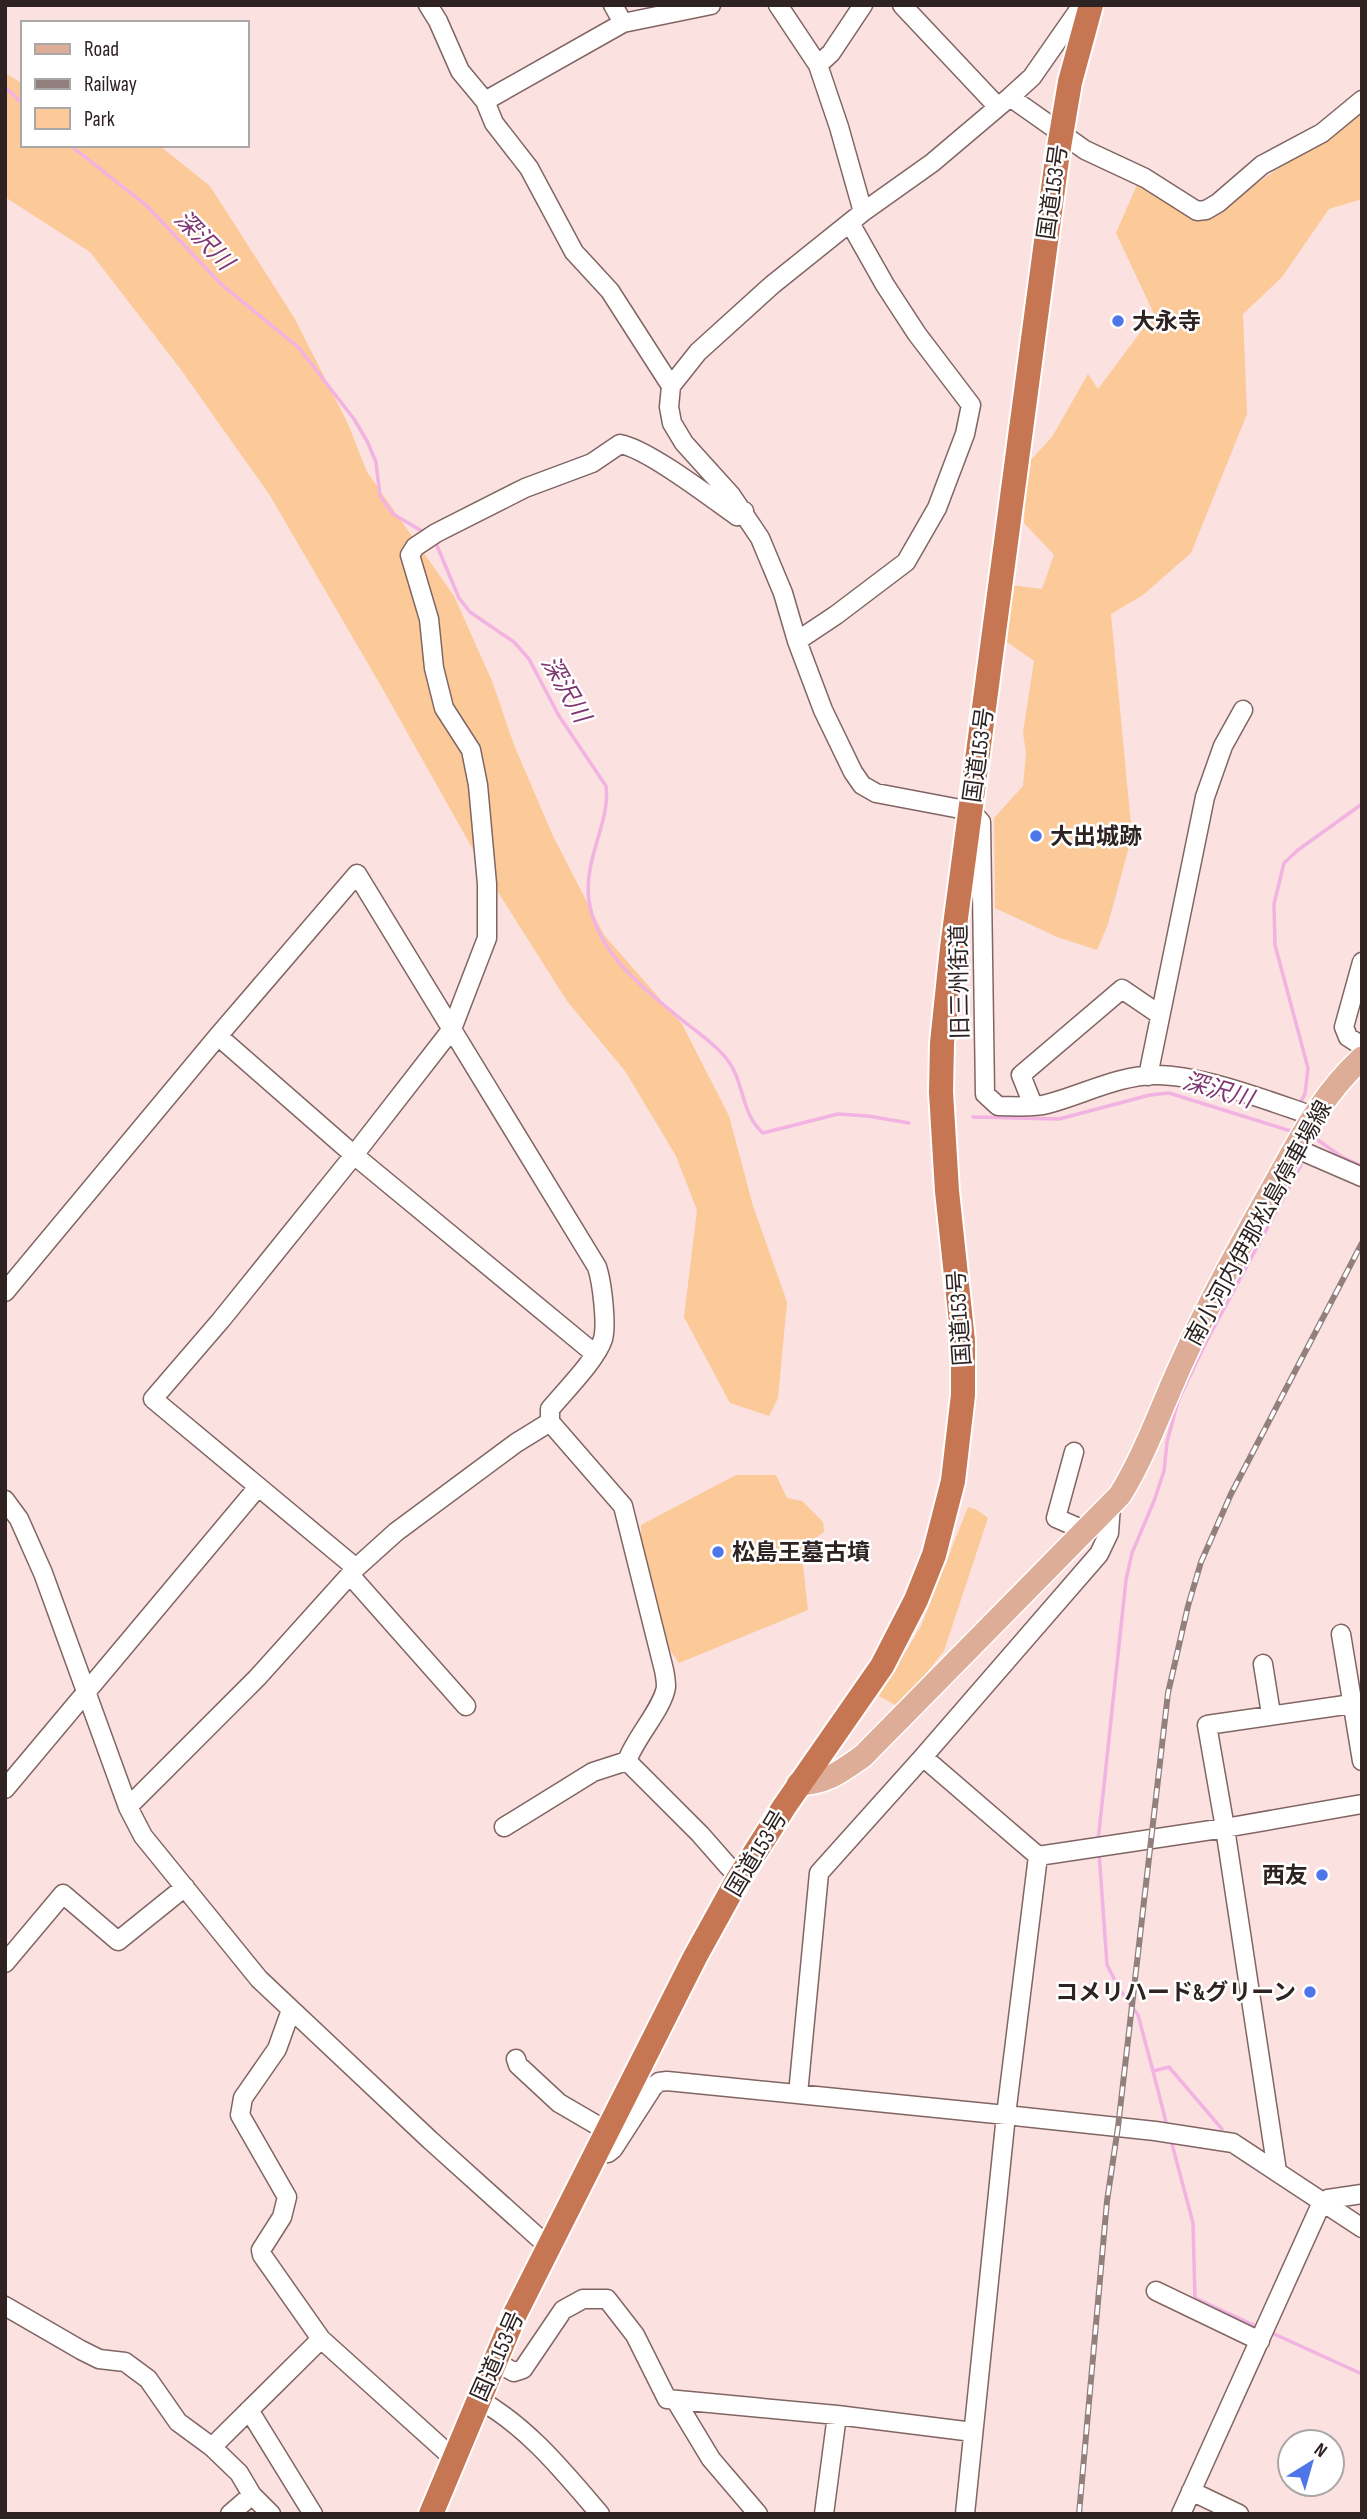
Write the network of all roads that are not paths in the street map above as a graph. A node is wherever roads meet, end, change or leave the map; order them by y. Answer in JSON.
{"nodes":[{"id":1,"x":428,"y":5,"type":"edge"},
{"id":2,"x":613,"y":5,"type":"edge"},
{"id":3,"x":711,"y":5,"type":"edge"},
{"id":4,"x":778,"y":5,"type":"edge"},
{"id":5,"x":863,"y":5,"type":"edge"},
{"id":6,"x":902,"y":5,"type":"edge"},
{"id":7,"x":1091,"y":5,"type":"edge"},
{"id":8,"x":666,"y":9,"type":"edge"},
{"id":9,"x":623,"y":23,"type":"junction"},
{"id":10,"x":818,"y":65,"type":"junction"},
{"id":11,"x":1362,"y":100,"type":"edge"},
{"id":12,"x":485,"y":102,"type":"junction"},
{"id":13,"x":1004,"y":102,"type":"junction"},
{"id":14,"x":1061,"y":131,"type":"junction"},
{"id":15,"x":857,"y":218,"type":"junction"},
{"id":16,"x":671,"y":386,"type":"junction"},
{"id":17,"x":744,"y":511,"type":"junction"},
{"id":18,"x":797,"y":640,"type":"junction"},
{"id":19,"x":1242,"y":710,"type":"dead end"},
{"id":20,"x":971,"y":811,"type":"junction"},
{"id":21,"x":1362,"y":962,"type":"edge"},
{"id":22,"x":1160,"y":1015,"type":"junction"},
{"id":23,"x":452,"y":1029,"type":"junction"},
{"id":24,"x":218,"y":1036,"type":"junction"},
{"id":25,"x":1362,"y":1046,"type":"edge"},
{"id":26,"x":1362,"y":1058,"type":"edge"},
{"id":27,"x":1147,"y":1076,"type":"junction"},
{"id":28,"x":1038,"y":1105,"type":"junction"},
{"id":29,"x":1305,"y":1131,"type":"junction"},
{"id":30,"x":354,"y":1156,"type":"junction"},
{"id":31,"x":1362,"y":1177,"type":"edge"},
{"id":32,"x":5,"y":1292,"type":"edge"},
{"id":33,"x":595,"y":1354,"type":"junction"},
{"id":34,"x":550,"y":1422,"type":"junction"},
{"id":35,"x":1074,"y":1452,"type":"dead end"},
{"id":36,"x":258,"y":1488,"type":"junction"},
{"id":37,"x":5,"y":1500,"type":"edge"},
{"id":38,"x":1111,"y":1505,"type":"junction"},
{"id":39,"x":1086,"y":1531,"type":"junction"},
{"id":40,"x":353,"y":1571,"type":"junction"},
{"id":41,"x":1341,"y":1634,"type":"dead end"},
{"id":42,"x":1263,"y":1664,"type":"dead end"},
{"id":43,"x":85,"y":1691,"type":"junction"},
{"id":44,"x":1352,"y":1704,"type":"junction"},
{"id":45,"x":466,"y":1706,"type":"dead end"},
{"id":46,"x":1271,"y":1714,"type":"junction"},
{"id":47,"x":923,"y":1757,"type":"junction"},
{"id":48,"x":627,"y":1761,"type":"junction"},
{"id":49,"x":1362,"y":1761,"type":"edge"},
{"id":50,"x":798,"y":1784,"type":"junction"},
{"id":51,"x":5,"y":1789,"type":"edge"},
{"id":52,"x":1362,"y":1804,"type":"edge"},
{"id":53,"x":128,"y":1807,"type":"junction"},
{"id":54,"x":504,"y":1827,"type":"dead end"},
{"id":55,"x":1226,"y":1828,"type":"junction"},
{"id":56,"x":1038,"y":1856,"type":"junction"},
{"id":57,"x":742,"y":1874,"type":"junction"},
{"id":58,"x":185,"y":1887,"type":"junction"},
{"id":59,"x":5,"y":1963,"type":"edge"},
{"id":60,"x":291,"y":2010,"type":"junction"},
{"id":61,"x":516,"y":2059,"type":"dead end"},
{"id":62,"x":798,"y":2094,"type":"junction"},
{"id":63,"x":1006,"y":2115,"type":"junction"},
{"id":64,"x":602,"y":2140,"type":"junction"},
{"id":65,"x":1277,"y":2171,"type":"junction"},
{"id":66,"x":1362,"y":2194,"type":"edge"},
{"id":67,"x":1320,"y":2207,"type":"junction"},
{"id":68,"x":1362,"y":2228,"type":"edge"},
{"id":69,"x":549,"y":2244,"type":"junction"},
{"id":70,"x":1156,"y":2291,"type":"dead end"},
{"id":71,"x":5,"y":2306,"type":"edge"},
{"id":72,"x":1263,"y":2333,"type":"junction"},
{"id":73,"x":321,"y":2339,"type":"junction"},
{"id":74,"x":494,"y":2361,"type":"junction"},
{"id":75,"x":478,"y":2399,"type":"junction"},
{"id":76,"x":676,"y":2401,"type":"junction"},
{"id":77,"x":249,"y":2410,"type":"junction"},
{"id":78,"x":836,"y":2416,"type":"junction"},
{"id":79,"x":973,"y":2432,"type":"junction"},
{"id":80,"x":212,"y":2447,"type":"junction"},
{"id":81,"x":453,"y":2458,"type":"junction"},
{"id":82,"x":1191,"y":2491,"type":"junction"},
{"id":83,"x":252,"y":2495,"type":"junction"},
{"id":84,"x":230,"y":2514,"type":"edge"},
{"id":85,"x":271,"y":2514,"type":"edge"},
{"id":86,"x":313,"y":2514,"type":"edge"},
{"id":87,"x":431,"y":2514,"type":"edge"},
{"id":88,"x":600,"y":2514,"type":"edge"},
{"id":89,"x":758,"y":2514,"type":"edge"},
{"id":90,"x":824,"y":2514,"type":"edge"},
{"id":91,"x":965,"y":2514,"type":"edge"},
{"id":92,"x":1181,"y":2514,"type":"edge"},
{"id":93,"x":1239,"y":2514,"type":"edge"}],
"edges":[{"from":1,"to":12,"type":"street"},
{"from":2,"to":9,"type":"street"},
{"from":3,"to":8,"type":"street"},
{"from":4,"to":10,"type":"street"},
{"from":5,"to":10,"type":"street"},
{"from":6,"to":13,"type":"street"},
{"from":7,"to":13,"type":"street"},
{"from":7,"to":14,"type":"highway","name":"国道153号"},
{"from":8,"to":9,"type":"street"},
{"from":9,"to":12,"type":"street"},
{"from":10,"to":15,"type":"street"},
{"from":11,"to":14,"type":"street"},
{"from":12,"to":16,"type":"street"},
{"from":13,"to":14,"type":"street"},
{"from":13,"to":15,"type":"street"},
{"from":14,"to":20,"type":"highway","name":"国道153号"},
{"from":15,"to":16,"type":"street"},
{"from":15,"to":18,"type":"street"},
{"from":16,"to":17,"type":"street"},
{"from":17,"to":18,"type":"street"},
{"from":17,"to":23,"type":"street"},
{"from":18,"to":20,"type":"street"},
{"from":19,"to":22,"type":"street"},
{"from":20,"to":28,"type":"street","name":"旧三州街道"},
{"from":20,"to":50,"type":"highway","name":"国道153号"},
{"from":21,"to":25,"type":"street"},
{"from":22,"to":27,"type":"street"},
{"from":22,"to":28,"type":"street"},
{"from":23,"to":24,"type":"street"},
{"from":23,"to":30,"type":"street"},
{"from":23,"to":33,"type":"street"},
{"from":24,"to":30,"type":"street"},
{"from":24,"to":32,"type":"street"},
{"from":26,"to":29,"type":"main road","name":"南小河内伊那松島停車場線"},
{"from":27,"to":28,"type":"street","name":"旧三州街道"},
{"from":27,"to":29,"type":"street","name":"旧三州街道"},
{"from":29,"to":31,"type":"street","name":"旧三州街道"},
{"from":29,"to":38,"type":"main road","name":"南小河内伊那松島停車場線"},
{"from":30,"to":33,"type":"street"},
{"from":30,"to":36,"type":"street"},
{"from":33,"to":34,"type":"street"},
{"from":34,"to":40,"type":"street"},
{"from":34,"to":48,"type":"street"},
{"from":35,"to":39,"type":"street"},
{"from":36,"to":40,"type":"street"},
{"from":36,"to":43,"type":"street"},
{"from":37,"to":43,"type":"street"},
{"from":38,"to":39,"type":"main road","name":"南小河内伊那松島停車場線"},
{"from":38,"to":47,"type":"street"},
{"from":39,"to":50,"type":"main road","name":"南小河内伊那松島停車場線"},
{"from":40,"to":45,"type":"street"},
{"from":40,"to":53,"type":"street"},
{"from":41,"to":44,"type":"street"},
{"from":42,"to":46,"type":"street"},
{"from":43,"to":51,"type":"street"},
{"from":43,"to":53,"type":"street"},
{"from":44,"to":46,"type":"street"},
{"from":44,"to":49,"type":"street"},
{"from":46,"to":55,"type":"street"},
{"from":47,"to":56,"type":"street"},
{"from":47,"to":62,"type":"street"},
{"from":48,"to":54,"type":"street"},
{"from":48,"to":57,"type":"street"},
{"from":50,"to":57,"type":"highway","name":"国道153号"},
{"from":52,"to":55,"type":"street"},
{"from":53,"to":58,"type":"street"},
{"from":55,"to":56,"type":"street"},
{"from":55,"to":65,"type":"street"},
{"from":56,"to":63,"type":"street"},
{"from":57,"to":64,"type":"highway","name":"国道153号"},
{"from":58,"to":59,"type":"street"},
{"from":58,"to":60,"type":"street"},
{"from":60,"to":69,"type":"street"},
{"from":60,"to":73,"type":"street"},
{"from":61,"to":64,"type":"street"},
{"from":62,"to":63,"type":"street"},
{"from":62,"to":64,"type":"street"},
{"from":63,"to":65,"type":"street"},
{"from":63,"to":79,"type":"street"},
{"from":64,"to":69,"type":"highway","name":"国道153号"},
{"from":65,"to":67,"type":"street"},
{"from":66,"to":67,"type":"street"},
{"from":67,"to":68,"type":"street"},
{"from":67,"to":72,"type":"street"},
{"from":69,"to":74,"type":"highway","name":"国道153号"},
{"from":70,"to":72,"type":"street"},
{"from":71,"to":80,"type":"street"},
{"from":72,"to":82,"type":"street"},
{"from":73,"to":77,"type":"street"},
{"from":73,"to":81,"type":"street"},
{"from":74,"to":75,"type":"highway","name":"国道153号"},
{"from":74,"to":76,"type":"street"},
{"from":75,"to":81,"type":"highway","name":"国道153号"},
{"from":75,"to":88,"type":"street"},
{"from":76,"to":78,"type":"street"},
{"from":76,"to":89,"type":"street"},
{"from":77,"to":80,"type":"street"},
{"from":77,"to":86,"type":"street"},
{"from":78,"to":79,"type":"street"},
{"from":78,"to":90,"type":"street"},
{"from":79,"to":91,"type":"street"},
{"from":80,"to":83,"type":"street"},
{"from":81,"to":87,"type":"highway","name":"国道153号"},
{"from":82,"to":92,"type":"street"},
{"from":82,"to":93,"type":"street"},
{"from":83,"to":84,"type":"street"},
{"from":83,"to":85,"type":"street"}]}
